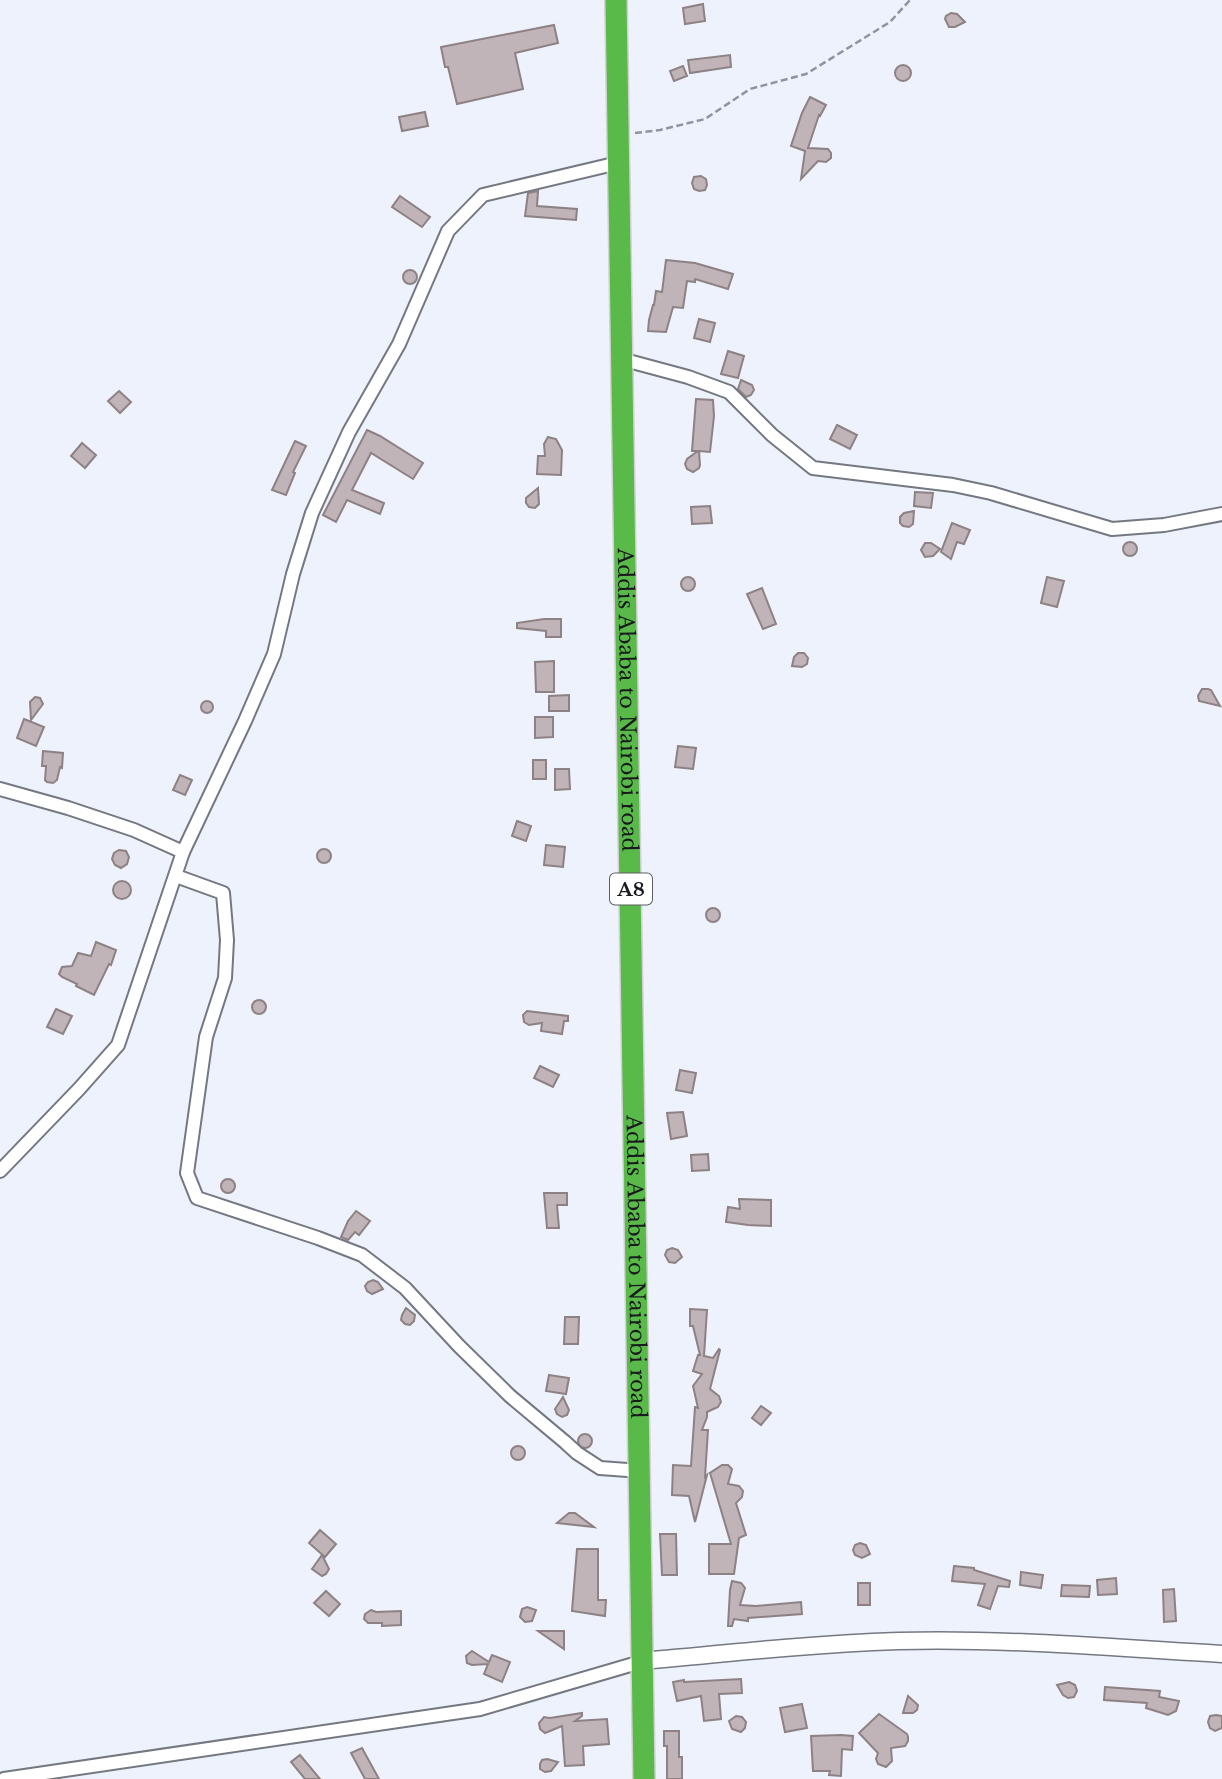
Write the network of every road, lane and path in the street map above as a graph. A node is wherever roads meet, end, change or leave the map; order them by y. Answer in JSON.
{"nodes":[{"id":1,"x":617,"y":0,"type":"edge"},
{"id":2,"x":911,"y":0,"type":"edge"},
{"id":3,"x":618,"y":134,"type":"junction"},
{"id":4,"x":618,"y":163,"type":"junction"},
{"id":5,"x":621,"y":359,"type":"junction"},
{"id":6,"x":1222,"y":514,"type":"edge"},
{"id":7,"x":0,"y":789,"type":"edge"},
{"id":8,"x":183,"y":852,"type":"junction"},
{"id":9,"x":176,"y":876,"type":"junction"},
{"id":10,"x":0,"y":1171,"type":"edge"},
{"id":11,"x":641,"y":1472,"type":"junction"},
{"id":12,"x":1222,"y":1654,"type":"edge"},
{"id":13,"x":644,"y":1661,"type":"junction"},
{"id":14,"x":4,"y":1779,"type":"edge"},
{"id":15,"x":644,"y":1779,"type":"edge"}],
"edges":[{"from":1,"to":3,"type":"highway","name":"Addis Ababa to Nairobi road","number":"A8"},
{"from":2,"to":3,"type":"path"},
{"from":3,"to":4,"type":"highway","name":"Addis Ababa to Nairobi road","number":"A8"},
{"from":4,"to":5,"type":"highway","name":"Addis Ababa to Nairobi road","number":"A8"},
{"from":4,"to":8,"type":"street"},
{"from":5,"to":6,"type":"street"},
{"from":5,"to":11,"type":"highway","name":"Addis Ababa to Nairobi road","number":"A8"},
{"from":7,"to":8,"type":"street"},
{"from":8,"to":9,"type":"street"},
{"from":9,"to":10,"type":"street"},
{"from":9,"to":11,"type":"street"},
{"from":11,"to":13,"type":"highway","name":"Addis Ababa to Nairobi road","number":"A8"},
{"from":12,"to":13,"type":"main road"},
{"from":13,"to":14,"type":"street"},
{"from":13,"to":15,"type":"highway","name":"Addis Ababa to Nairobi road","number":"A8"}]}
